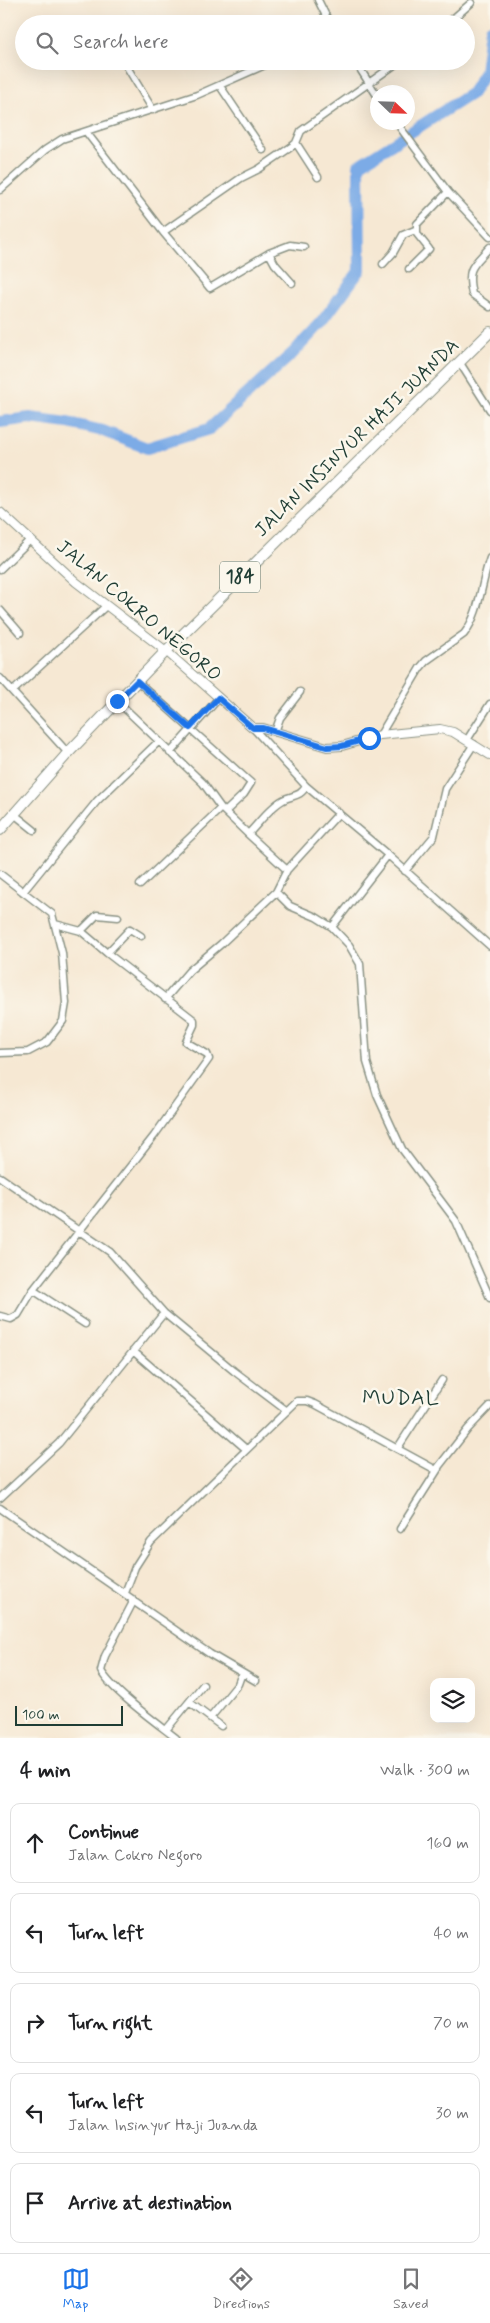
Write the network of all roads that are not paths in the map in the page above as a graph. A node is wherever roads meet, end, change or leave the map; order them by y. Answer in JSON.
{"nodes":[{"id":1,"x":318,"y":0,"type":"edge"},
{"id":2,"x":471,"y":3,"type":"dead end"},
{"id":3,"x":326,"y":15,"type":"edge"},
{"id":4,"x":457,"y":15,"type":"edge"},
{"id":5,"x":129,"y":70,"type":"edge"},
{"id":6,"x":255,"y":70,"type":"edge"},
{"id":7,"x":360,"y":70,"type":"edge"},
{"id":8,"x":388,"y":70,"type":"edge"},
{"id":9,"x":369,"y":84,"type":"junction"},
{"id":10,"x":220,"y":86,"type":"junction"},
{"id":11,"x":153,"y":110,"type":"junction"},
{"id":12,"x":402,"y":130,"type":"edge"},
{"id":13,"x":87,"y":133,"type":"junction"},
{"id":14,"x":296,"y":143,"type":"junction"},
{"id":15,"x":263,"y":150,"type":"dead end"},
{"id":16,"x":318,"y":177,"type":"dead end"},
{"id":17,"x":0,"y":190,"type":"edge"},
{"id":18,"x":448,"y":192,"type":"junction"},
{"id":19,"x":415,"y":230,"type":"junction"},
{"id":20,"x":163,"y":232,"type":"junction"},
{"id":21,"x":490,"y":237,"type":"edge"},
{"id":22,"x":304,"y":246,"type":"dead end"},
{"id":23,"x":490,"y":247,"type":"edge"},
{"id":24,"x":269,"y":253,"type":"junction"},
{"id":25,"x":383,"y":264,"type":"dead end"},
{"id":26,"x":409,"y":269,"type":"dead end"},
{"id":27,"x":292,"y":283,"type":"dead end"},
{"id":28,"x":490,"y":307,"type":"edge"},
{"id":29,"x":490,"y":332,"type":"edge"},
{"id":30,"x":460,"y":363,"type":"junction"},
{"id":31,"x":490,"y":410,"type":"edge"},
{"id":32,"x":0,"y":512,"type":"edge"},
{"id":33,"x":30,"y":540,"type":"junction"},
{"id":34,"x":490,"y":558,"type":"edge"},
{"id":35,"x":0,"y":569,"type":"edge"},
{"id":36,"x":106,"y":606,"type":"junction"},
{"id":37,"x":0,"y":610,"type":"edge"},
{"id":38,"x":20,"y":633,"type":"dead end"},
{"id":39,"x":166,"y":651,"type":"junction"},
{"id":40,"x":0,"y":678,"type":"edge"},
{"id":41,"x":137,"y":681,"type":"junction"},
{"id":42,"x":13,"y":691,"type":"junction"},
{"id":43,"x":300,"y":692,"type":"dead end"},
{"id":44,"x":218,"y":698,"type":"junction"},
{"id":45,"x":117,"y":701,"type":"junction"},
{"id":46,"x":490,"y":704,"type":"edge"},
{"id":47,"x":190,"y":728,"type":"junction"},
{"id":48,"x":253,"y":728,"type":"junction"},
{"id":49,"x":275,"y":732,"type":"junction"},
{"id":50,"x":380,"y":735,"type":"junction"},
{"id":51,"x":159,"y":741,"type":"junction"},
{"id":52,"x":470,"y":742,"type":"junction"},
{"id":53,"x":68,"y":753,"type":"junction"},
{"id":54,"x":170,"y":753,"type":"junction"},
{"id":55,"x":490,"y":755,"type":"edge"},
{"id":56,"x":306,"y":786,"type":"junction"},
{"id":57,"x":223,"y":810,"type":"junction"},
{"id":58,"x":339,"y":813,"type":"junction"},
{"id":59,"x":14,"y":814,"type":"junction"},
{"id":60,"x":0,"y":830,"type":"edge"},
{"id":61,"x":34,"y":830,"type":"dead end"},
{"id":62,"x":248,"y":834,"type":"junction"},
{"id":63,"x":388,"y":855,"type":"junction"},
{"id":64,"x":287,"y":870,"type":"junction"},
{"id":65,"x":405,"y":871,"type":"junction"},
{"id":66,"x":0,"y":874,"type":"edge"},
{"id":67,"x":140,"y":885,"type":"dead end"},
{"id":68,"x":23,"y":892,"type":"junction"},
{"id":69,"x":276,"y":892,"type":"junction"},
{"id":70,"x":118,"y":917,"type":"dead end"},
{"id":71,"x":55,"y":924,"type":"junction"},
{"id":72,"x":332,"y":927,"type":"junction"},
{"id":73,"x":81,"y":931,"type":"junction"},
{"id":74,"x":141,"y":936,"type":"dead end"},
{"id":75,"x":490,"y":946,"type":"edge"},
{"id":76,"x":107,"y":953,"type":"junction"},
{"id":77,"x":165,"y":999,"type":"junction"},
{"id":78,"x":0,"y":1053,"type":"edge"},
{"id":79,"x":0,"y":1177,"type":"edge"},
{"id":80,"x":80,"y":1229,"type":"junction"},
{"id":81,"x":33,"y":1290,"type":"junction"},
{"id":82,"x":490,"y":1298,"type":"edge"},
{"id":83,"x":164,"y":1313,"type":"junction"},
{"id":84,"x":0,"y":1316,"type":"edge"},
{"id":85,"x":85,"y":1324,"type":"dead end"},
{"id":86,"x":132,"y":1351,"type":"junction"},
{"id":87,"x":442,"y":1380,"type":"dead end"},
{"id":88,"x":490,"y":1406,"type":"edge"},
{"id":89,"x":286,"y":1411,"type":"junction"},
{"id":90,"x":246,"y":1448,"type":"junction"},
{"id":91,"x":397,"y":1449,"type":"junction"},
{"id":92,"x":438,"y":1469,"type":"junction"},
{"id":93,"x":0,"y":1498,"type":"edge"},
{"id":94,"x":0,"y":1508,"type":"edge"},
{"id":95,"x":400,"y":1529,"type":"dead end"},
{"id":96,"x":124,"y":1593,"type":"junction"},
{"id":97,"x":132,"y":1601,"type":"junction"},
{"id":98,"x":242,"y":1673,"type":"junction"},
{"id":99,"x":256,"y":1681,"type":"dead end"},
{"id":100,"x":203,"y":1685,"type":"dead end"},
{"id":101,"x":189,"y":1702,"type":"junction"},
{"id":102,"x":211,"y":1717,"type":"junction"},
{"id":103,"x":222,"y":1726,"type":"dead end"},
{"id":104,"x":166,"y":1730,"type":"junction"},
{"id":105,"x":176,"y":1738,"type":"edge"}],
"edges":[{"from":1,"to":3,"type":"street"},
{"from":2,"to":4,"type":"street"},
{"from":5,"to":11,"type":"street"},
{"from":6,"to":10,"type":"street"},
{"from":7,"to":9,"type":"street"},
{"from":8,"to":9,"type":"street"},
{"from":9,"to":14,"type":"street"},
{"from":10,"to":11,"type":"street"},
{"from":10,"to":15,"type":"street"},
{"from":11,"to":13,"type":"street"},
{"from":12,"to":18,"type":"street"},
{"from":13,"to":17,"type":"street"},
{"from":13,"to":20,"type":"street"},
{"from":14,"to":16,"type":"street"},
{"from":14,"to":20,"type":"street"},
{"from":18,"to":19,"type":"street"},
{"from":18,"to":21,"type":"street"},
{"from":19,"to":25,"type":"street"},
{"from":19,"to":26,"type":"street"},
{"from":20,"to":24,"type":"street"},
{"from":22,"to":24,"type":"street"},
{"from":23,"to":28,"type":"street"},
{"from":24,"to":27,"type":"street"},
{"from":29,"to":30,"type":"main road","name":"JALAN INSINYUR HAJI JUANDA","number":"184"},
{"from":30,"to":31,"type":"street"},
{"from":30,"to":39,"type":"main road","name":"JALAN INSINYUR HAJI JUANDA","number":"184"},
{"from":32,"to":33,"type":"street","name":"JALAN COKRO NEGORO"},
{"from":33,"to":35,"type":"street"},
{"from":33,"to":36,"type":"street","name":"JALAN COKRO NEGORO"},
{"from":34,"to":50,"type":"street"},
{"from":36,"to":39,"type":"street","name":"JALAN COKRO NEGORO"},
{"from":36,"to":42,"type":"street"},
{"from":37,"to":38,"type":"street"},
{"from":39,"to":41,"type":"main road","name":"JALAN INSINYUR HAJI JUANDA","number":"184"},
{"from":39,"to":44,"type":"street","name":"JALAN COKRO NEGORO"},
{"from":40,"to":42,"type":"street"},
{"from":41,"to":45,"type":"main road","name":"JALAN INSINYUR HAJI JUANDA","number":"184"},
{"from":41,"to":47,"type":"street"},
{"from":42,"to":53,"type":"street"},
{"from":43,"to":49,"type":"street"},
{"from":44,"to":47,"type":"street"},
{"from":44,"to":48,"type":"street","name":"JALAN COKRO NEGORO"},
{"from":45,"to":51,"type":"street"},
{"from":45,"to":53,"type":"main road","name":"JALAN INSINYUR HAJI JUANDA","number":"184"},
{"from":46,"to":52,"type":"street"},
{"from":47,"to":54,"type":"street"},
{"from":47,"to":57,"type":"street"},
{"from":48,"to":49,"type":"street"},
{"from":48,"to":56,"type":"street"},
{"from":49,"to":50,"type":"street"},
{"from":50,"to":52,"type":"street"},
{"from":51,"to":54,"type":"street"},
{"from":51,"to":68,"type":"street"},
{"from":52,"to":55,"type":"street"},
{"from":52,"to":65,"type":"street"},
{"from":53,"to":59,"type":"main road","name":"JALAN INSINYUR HAJI JUANDA","number":"184"},
{"from":54,"to":57,"type":"street"},
{"from":56,"to":58,"type":"street"},
{"from":56,"to":62,"type":"street"},
{"from":57,"to":62,"type":"street"},
{"from":57,"to":67,"type":"street"},
{"from":58,"to":63,"type":"street"},
{"from":58,"to":64,"type":"street"},
{"from":59,"to":60,"type":"main road","name":"JALAN INSINYUR HAJI JUANDA","number":"184"},
{"from":59,"to":61,"type":"street"},
{"from":62,"to":64,"type":"street"},
{"from":63,"to":65,"type":"street"},
{"from":63,"to":72,"type":"street"},
{"from":64,"to":69,"type":"street"},
{"from":65,"to":75,"type":"street"},
{"from":66,"to":68,"type":"street"},
{"from":68,"to":71,"type":"street"},
{"from":69,"to":72,"type":"street"},
{"from":69,"to":77,"type":"street"},
{"from":70,"to":73,"type":"street"},
{"from":71,"to":73,"type":"street"},
{"from":71,"to":78,"type":"street"},
{"from":72,"to":82,"type":"street"},
{"from":73,"to":76,"type":"street"},
{"from":74,"to":76,"type":"street"},
{"from":76,"to":77,"type":"street"},
{"from":77,"to":80,"type":"street"},
{"from":79,"to":80,"type":"street"},
{"from":80,"to":81,"type":"street"},
{"from":80,"to":83,"type":"street"},
{"from":81,"to":84,"type":"street"},
{"from":81,"to":85,"type":"street"},
{"from":83,"to":86,"type":"street"},
{"from":83,"to":89,"type":"street"},
{"from":86,"to":90,"type":"street"},
{"from":86,"to":93,"type":"street"},
{"from":87,"to":91,"type":"street"},
{"from":88,"to":92,"type":"street"},
{"from":89,"to":90,"type":"street"},
{"from":89,"to":91,"type":"street"},
{"from":90,"to":96,"type":"street"},
{"from":91,"to":92,"type":"street"},
{"from":92,"to":95,"type":"street"},
{"from":94,"to":96,"type":"street"},
{"from":96,"to":97,"type":"street"},
{"from":97,"to":98,"type":"street"},
{"from":97,"to":104,"type":"street"},
{"from":98,"to":99,"type":"street"},
{"from":98,"to":102,"type":"street"},
{"from":100,"to":101,"type":"street"},
{"from":101,"to":102,"type":"street"},
{"from":101,"to":104,"type":"street"},
{"from":102,"to":103,"type":"street"},
{"from":104,"to":105,"type":"street"}]}
